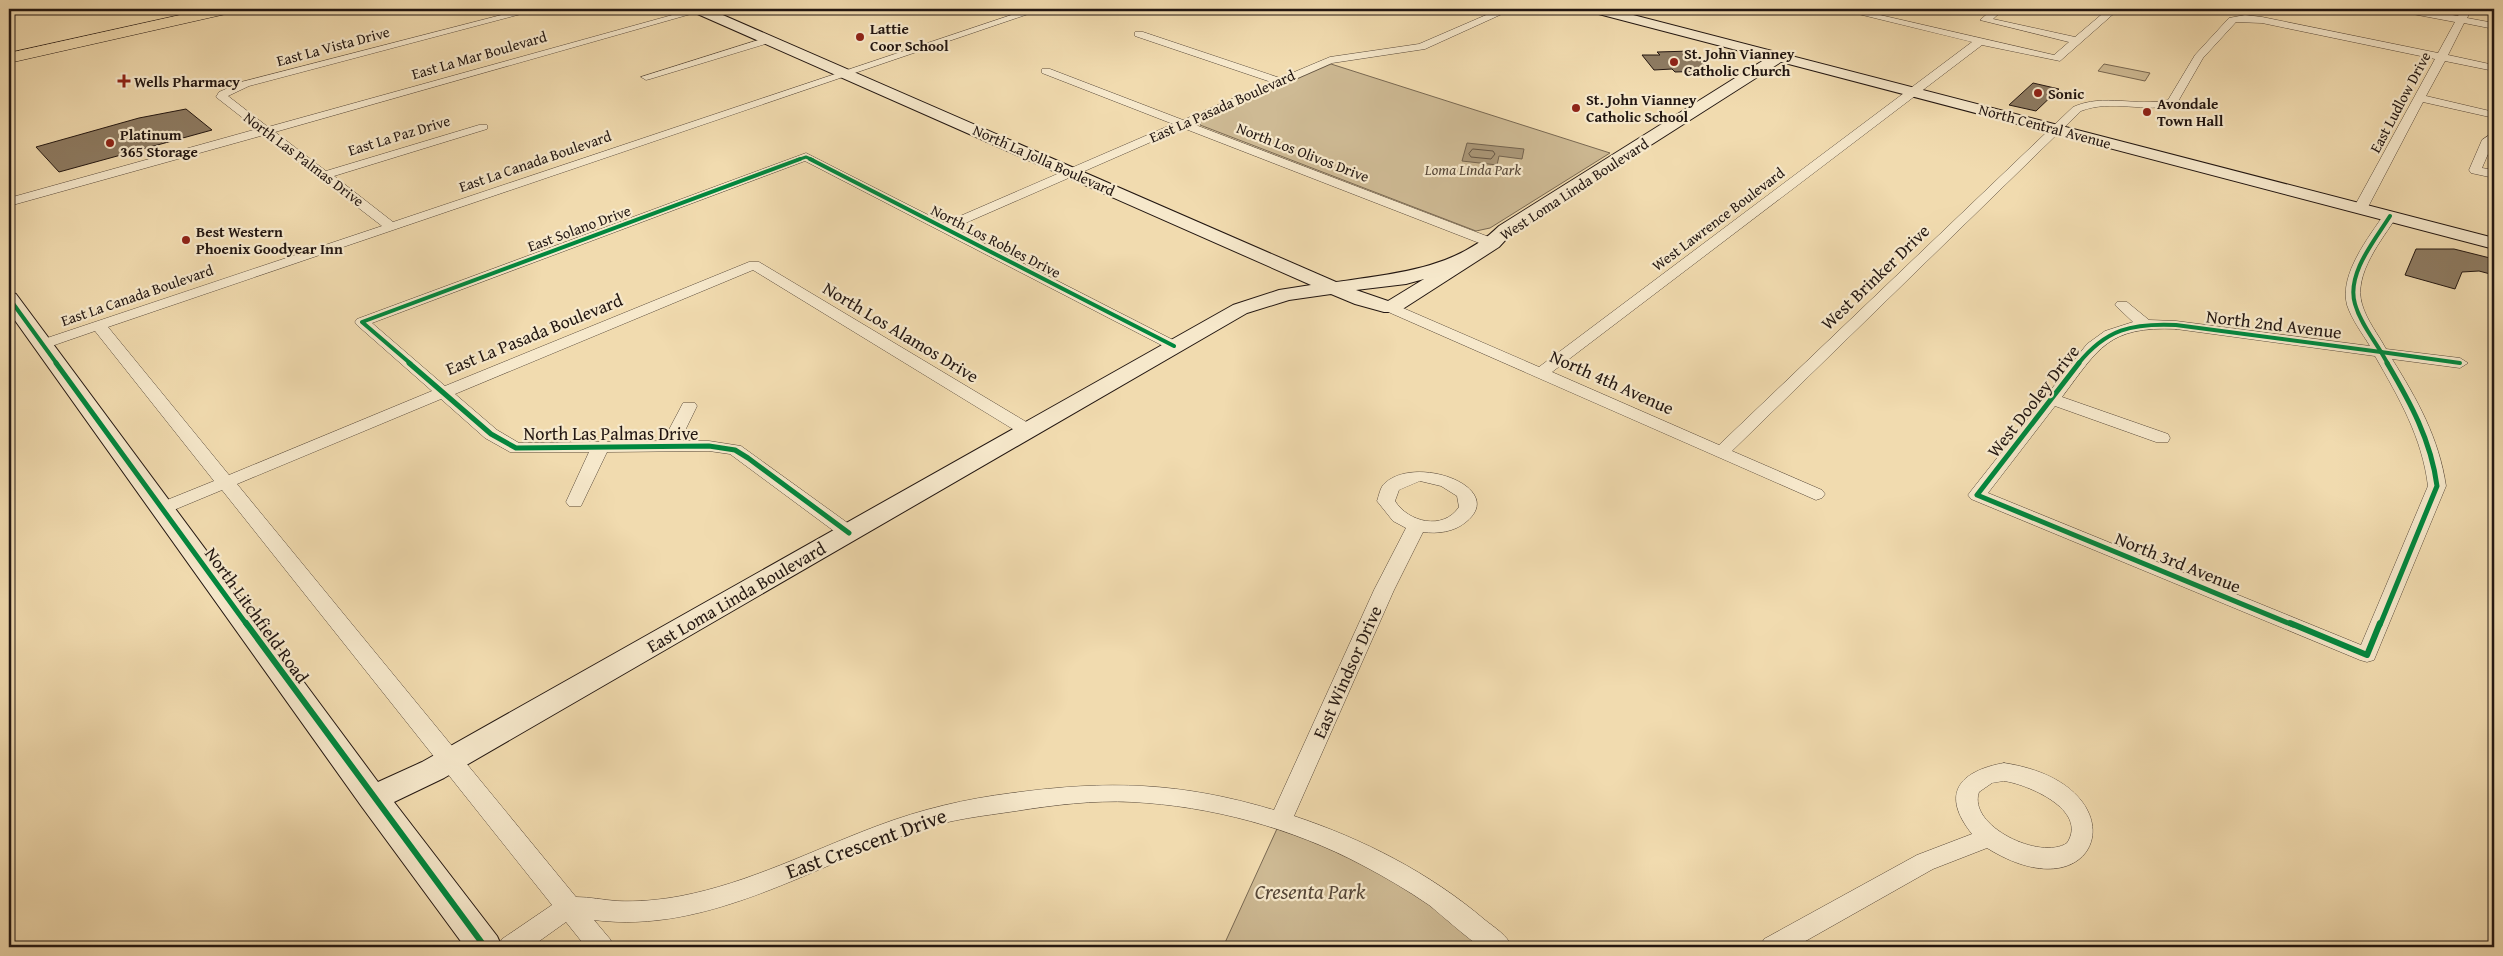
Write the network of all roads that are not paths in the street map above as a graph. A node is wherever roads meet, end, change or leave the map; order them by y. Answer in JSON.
{"nodes":[{"id":1,"x":226,"y":9,"type":"edge"},
{"id":2,"x":536,"y":9,"type":"edge"},
{"id":3,"x":699,"y":9,"type":"edge"},
{"id":4,"x":1038,"y":9,"type":"edge"},
{"id":5,"x":1508,"y":9,"type":"edge"},
{"id":6,"x":1596,"y":9,"type":"edge"},
{"id":7,"x":1848,"y":9,"type":"edge"},
{"id":8,"x":1999,"y":9,"type":"edge"},
{"id":9,"x":2114,"y":9,"type":"edge"},
{"id":10,"x":2402,"y":9,"type":"edge"},
{"id":11,"x":2467,"y":9,"type":"edge"},
{"id":12,"x":1626,"y":12,"type":"edge"},
{"id":13,"x":2461,"y":20,"type":"junction"},
{"id":14,"x":2494,"y":26,"type":"edge"},
{"id":15,"x":1139,"y":34,"type":"dead end"},
{"id":16,"x":768,"y":40,"type":"junction"},
{"id":17,"x":1981,"y":41,"type":"junction"},
{"id":18,"x":2078,"y":41,"type":"junction"},
{"id":19,"x":1779,"y":57,"type":"junction"},
{"id":20,"x":2441,"y":57,"type":"junction"},
{"id":21,"x":9,"y":58,"type":"edge"},
{"id":22,"x":2494,"y":68,"type":"edge"},
{"id":23,"x":1046,"y":71,"type":"dead end"},
{"id":24,"x":846,"y":74,"type":"junction"},
{"id":25,"x":646,"y":77,"type":"dead end"},
{"id":26,"x":1279,"y":82,"type":"junction"},
{"id":27,"x":226,"y":91,"type":"joint"},
{"id":28,"x":1916,"y":92,"type":"junction"},
{"id":29,"x":2420,"y":98,"type":"junction"},
{"id":30,"x":2494,"y":115,"type":"edge"},
{"id":31,"x":1183,"y":123,"type":"junction"},
{"id":32,"x":483,"y":127,"type":"dead end"},
{"id":33,"x":2056,"y":129,"type":"junction"},
{"id":34,"x":266,"y":131,"type":"junction"},
{"id":35,"x":2488,"y":140,"type":"dead end"},
{"id":36,"x":806,"y":157,"type":"joint"},
{"id":37,"x":1070,"y":172,"type":"junction"},
{"id":38,"x":2494,"y":174,"type":"edge"},
{"id":39,"x":325,"y":175,"type":"junction"},
{"id":40,"x":63,"y":189,"type":"junction"},
{"id":41,"x":9,"y":202,"type":"edge"},
{"id":42,"x":9,"y":208,"type":"edge"},
{"id":43,"x":2360,"y":209,"type":"junction"},
{"id":44,"x":2390,"y":216,"type":"junction"},
{"id":45,"x":392,"y":227,"type":"junction"},
{"id":46,"x":943,"y":228,"type":"junction"},
{"id":47,"x":1492,"y":243,"type":"junction"},
{"id":48,"x":2494,"y":244,"type":"edge"},
{"id":49,"x":1470,"y":257,"type":"junction"},
{"id":50,"x":754,"y":265,"type":"joint"},
{"id":51,"x":1334,"y":288,"type":"junction"},
{"id":52,"x":9,"y":298,"type":"edge"},
{"id":53,"x":2122,"y":305,"type":"dead end"},
{"id":54,"x":1391,"y":308,"type":"junction"},
{"id":55,"x":362,"y":322,"type":"joint"},
{"id":56,"x":98,"y":325,"type":"junction"},
{"id":57,"x":2145,"y":325,"type":"junction"},
{"id":58,"x":43,"y":344,"type":"junction"},
{"id":59,"x":1174,"y":346,"type":"junction"},
{"id":60,"x":2380,"y":352,"type":"junction"},
{"id":61,"x":2460,"y":363,"type":"dead end"},
{"id":62,"x":1541,"y":373,"type":"junction"},
{"id":63,"x":445,"y":393,"type":"junction"},
{"id":64,"x":2052,"y":399,"type":"junction"},
{"id":65,"x":689,"y":406,"type":"dead end"},
{"id":66,"x":1028,"y":430,"type":"junction"},
{"id":67,"x":2162,"y":438,"type":"dead end"},
{"id":68,"x":670,"y":445,"type":"junction"},
{"id":69,"x":600,"y":448,"type":"junction"},
{"id":70,"x":1721,"y":452,"type":"junction"},
{"id":71,"x":226,"y":483,"type":"junction"},
{"id":72,"x":1816,"y":494,"type":"dead end"},
{"id":73,"x":1978,"y":495,"type":"joint"},
{"id":74,"x":575,"y":502,"type":"dead end"},
{"id":75,"x":163,"y":508,"type":"junction"},
{"id":76,"x":1417,"y":525,"type":"dead end"},
{"id":77,"x":849,"y":533,"type":"junction"},
{"id":78,"x":450,"y":760,"type":"junction"},
{"id":79,"x":373,"y":798,"type":"junction"},
{"id":80,"x":1281,"y":820,"type":"junction"},
{"id":81,"x":1990,"y":837,"type":"junction"},
{"id":82,"x":569,"y":908,"type":"junction"},
{"id":83,"x":485,"y":947,"type":"edge"},
{"id":84,"x":511,"y":947,"type":"edge"},
{"id":85,"x":601,"y":947,"type":"edge"},
{"id":86,"x":1499,"y":947,"type":"edge"},
{"id":87,"x":1773,"y":947,"type":"edge"}],
"edges":[{"from":1,"to":21,"type":"main road"},
{"from":2,"to":27,"type":"street","name":"East La Vista Drive"},
{"from":3,"to":16,"type":"street","name":"North La Jolla Boulevard"},
{"from":3,"to":34,"type":"street","name":"East La Mar Boulevard"},
{"from":4,"to":24,"type":"street","name":"East La Canada Boulevard"},
{"from":5,"to":26,"type":"street","name":"East La Pasada Boulevard"},
{"from":6,"to":12,"type":"street","name":"North Central Avenue"},
{"from":7,"to":17,"type":"street"},
{"from":8,"to":18,"type":"street"},
{"from":9,"to":18,"type":"street"},
{"from":10,"to":13,"type":"street"},
{"from":11,"to":13,"type":"street","name":"East Ludlow Drive"},
{"from":12,"to":19,"type":"street","name":"North Central Avenue"},
{"from":13,"to":14,"type":"street"},
{"from":13,"to":20,"type":"street","name":"East Ludlow Drive"},
{"from":15,"to":26,"type":"street"},
{"from":16,"to":24,"type":"street","name":"North La Jolla Boulevard"},
{"from":16,"to":25,"type":"street"},
{"from":17,"to":18,"type":"street"},
{"from":17,"to":28,"type":"street","name":"West Lawrence Boulevard"},
{"from":19,"to":28,"type":"street","name":"North Central Avenue"},
{"from":19,"to":47,"type":"street","name":"West Loma Linda Boulevard"},
{"from":20,"to":22,"type":"street"},
{"from":20,"to":29,"type":"street","name":"East Ludlow Drive"},
{"from":20,"to":33,"type":"street","name":"West Brinker Drive"},
{"from":23,"to":31,"type":"street","name":"North Los Olivos Drive"},
{"from":24,"to":37,"type":"street","name":"North La Jolla Boulevard"},
{"from":24,"to":45,"type":"street","name":"East La Canada Boulevard"},
{"from":26,"to":31,"type":"street","name":"East La Pasada Boulevard"},
{"from":27,"to":34,"type":"street","name":"North Las Palmas Drive"},
{"from":28,"to":33,"type":"street","name":"North Central Avenue"},
{"from":28,"to":62,"type":"street","name":"West Lawrence Boulevard"},
{"from":29,"to":30,"type":"street"},
{"from":29,"to":43,"type":"street","name":"East Ludlow Drive"},
{"from":31,"to":37,"type":"street","name":"East La Pasada Boulevard"},
{"from":31,"to":47,"type":"street","name":"North Los Olivos Drive"},
{"from":32,"to":39,"type":"street","name":"East La Paz Drive"},
{"from":33,"to":43,"type":"street","name":"North Central Avenue"},
{"from":33,"to":70,"type":"street","name":"West Brinker Drive"},
{"from":34,"to":39,"type":"street","name":"North Las Palmas Drive"},
{"from":34,"to":40,"type":"street","name":"East La Mar Boulevard"},
{"from":35,"to":38,"type":"street"},
{"from":36,"to":46,"type":"street","name":"North Los Robles Drive"},
{"from":36,"to":55,"type":"street","name":"East Solano Drive"},
{"from":37,"to":46,"type":"street","name":"East La Pasada Boulevard"},
{"from":37,"to":51,"type":"street","name":"North La Jolla Boulevard"},
{"from":39,"to":45,"type":"street","name":"North Las Palmas Drive"},
{"from":40,"to":41,"type":"street","name":"East La Mar Boulevard"},
{"from":40,"to":42,"type":"street","name":"East La Mar Boulevard"},
{"from":43,"to":44,"type":"street","name":"North Central Avenue"},
{"from":44,"to":48,"type":"street","name":"North Central Avenue"},
{"from":44,"to":60,"type":"street"},
{"from":45,"to":56,"type":"street","name":"East La Canada Boulevard"},
{"from":46,"to":59,"type":"street","name":"North Los Robles Drive"},
{"from":47,"to":49,"type":"street","name":"West Loma Linda Boulevard"},
{"from":49,"to":51,"type":"street","name":"West Loma Linda Boulevard"},
{"from":49,"to":54,"type":"street","name":"West Loma Linda Boulevard"},
{"from":50,"to":63,"type":"street","name":"East La Pasada Boulevard"},
{"from":50,"to":66,"type":"street","name":"North Los Alamos Drive"},
{"from":51,"to":54,"type":"street","name":"North La Jolla Boulevard"},
{"from":51,"to":59,"type":"street","name":"West Loma Linda Boulevard"},
{"from":52,"to":58,"type":"street","name":"North Litchfield Road"},
{"from":53,"to":57,"type":"street"},
{"from":54,"to":62,"type":"street","name":"North 4th Avenue"},
{"from":55,"to":63,"type":"street","name":"North Las Palmas Drive"},
{"from":56,"to":58,"type":"street","name":"East La Canada Boulevard"},
{"from":56,"to":71,"type":"street"},
{"from":57,"to":60,"type":"street","name":"North 2nd Avenue"},
{"from":57,"to":64,"type":"street","name":"West Dooley Drive"},
{"from":58,"to":75,"type":"street","name":"North Litchfield Road"},
{"from":59,"to":66,"type":"street","name":"East Loma Linda Boulevard"},
{"from":60,"to":61,"type":"street","name":"North 2nd Avenue"},
{"from":60,"to":73,"type":"street","name":"North 3rd Avenue"},
{"from":62,"to":70,"type":"street","name":"North 4th Avenue"},
{"from":63,"to":69,"type":"street","name":"North Las Palmas Drive"},
{"from":63,"to":71,"type":"street","name":"East La Pasada Boulevard"},
{"from":64,"to":67,"type":"street"},
{"from":64,"to":73,"type":"street","name":"West Dooley Drive"},
{"from":65,"to":68,"type":"street","name":"North Las Palmas Drive"},
{"from":66,"to":77,"type":"street","name":"East Loma Linda Boulevard"},
{"from":68,"to":69,"type":"street","name":"North Las Palmas Drive"},
{"from":68,"to":77,"type":"street","name":"North Las Palmas Drive"},
{"from":69,"to":74,"type":"street","name":"North Las Palmas Drive"},
{"from":70,"to":72,"type":"street","name":"North 4th Avenue"},
{"from":71,"to":75,"type":"street","name":"East La Pasada Boulevard"},
{"from":71,"to":78,"type":"street"},
{"from":75,"to":79,"type":"street","name":"North Litchfield Road"},
{"from":76,"to":80,"type":"street","name":"East Windsor Drive"},
{"from":77,"to":78,"type":"street","name":"East Loma Linda Boulevard"},
{"from":78,"to":79,"type":"street","name":"East Loma Linda Boulevard"},
{"from":78,"to":82,"type":"street"},
{"from":79,"to":83,"type":"street","name":"North Litchfield Road"},
{"from":80,"to":82,"type":"street","name":"East Crescent Drive"},
{"from":80,"to":86,"type":"street","name":"East Crescent Drive"},
{"from":81,"to":81,"type":"street"},
{"from":81,"to":87,"type":"street"},
{"from":82,"to":84,"type":"street"},
{"from":82,"to":85,"type":"street"}]}
